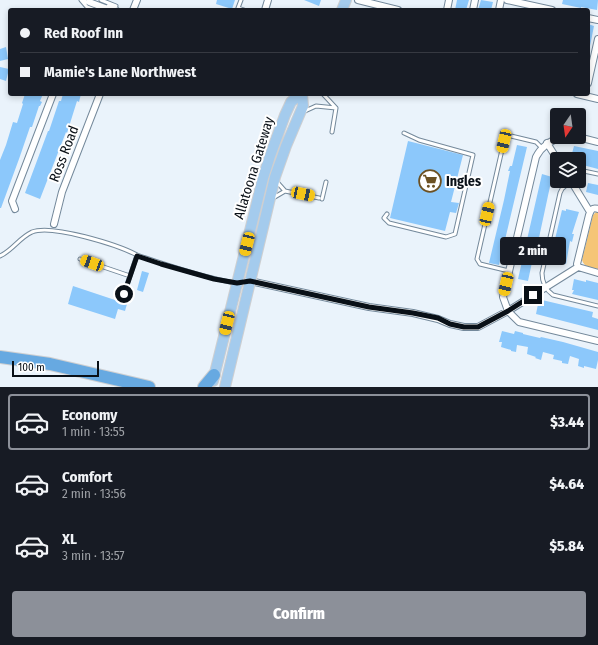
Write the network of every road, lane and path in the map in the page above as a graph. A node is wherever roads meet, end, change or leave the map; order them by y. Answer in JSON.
{"nodes":[{"id":1,"x":82,"y":0,"type":"edge"},
{"id":2,"x":88,"y":0,"type":"edge"},
{"id":3,"x":93,"y":0,"type":"edge"},
{"id":4,"x":101,"y":0,"type":"edge"},
{"id":5,"x":358,"y":0,"type":"edge"},
{"id":6,"x":507,"y":0,"type":"edge"},
{"id":7,"x":538,"y":3,"type":"edge"},
{"id":8,"x":525,"y":7,"type":"edge"},
{"id":9,"x":90,"y":8,"type":"edge"},
{"id":10,"x":100,"y":8,"type":"edge"},
{"id":11,"x":113,"y":8,"type":"edge"},
{"id":12,"x":113,"y":8,"type":"edge"},
{"id":13,"x":114,"y":8,"type":"edge"},
{"id":14,"x":393,"y":8,"type":"edge"},
{"id":15,"x":547,"y":8,"type":"edge"},
{"id":16,"x":598,"y":39,"type":"edge"},
{"id":17,"x":595,"y":67,"type":"edge"},
{"id":18,"x":590,"y":78,"type":"edge"},
{"id":19,"x":52,"y":96,"type":"edge"},
{"id":20,"x":99,"y":96,"type":"edge"},
{"id":21,"x":298,"y":96,"type":"edge"},
{"id":22,"x":301,"y":96,"type":"edge"},
{"id":23,"x":325,"y":96,"type":"edge"},
{"id":24,"x":588,"y":96,"type":"edge"},
{"id":25,"x":598,"y":99,"type":"edge"},
{"id":26,"x":336,"y":108,"type":"junction"},
{"id":27,"x":298,"y":115,"type":"junction"},
{"id":28,"x":332,"y":132,"type":"dead end"},
{"id":29,"x":404,"y":133,"type":"dead end"},
{"id":30,"x":586,"y":139,"type":"edge"},
{"id":31,"x":550,"y":142,"type":"edge"},
{"id":32,"x":598,"y":142,"type":"edge"},
{"id":33,"x":547,"y":143,"type":"junction"},
{"id":34,"x":542,"y":148,"type":"junction"},
{"id":35,"x":553,"y":152,"type":"edge"},
{"id":36,"x":586,"y":171,"type":"edge"},
{"id":37,"x":598,"y":174,"type":"edge"},
{"id":38,"x":275,"y":176,"type":"junction"},
{"id":39,"x":326,"y":182,"type":"dead end"},
{"id":40,"x":562,"y":188,"type":"edge"},
{"id":41,"x":575,"y":188,"type":"edge"},
{"id":42,"x":285,"y":191,"type":"junction"},
{"id":43,"x":269,"y":202,"type":"junction"},
{"id":44,"x":16,"y":209,"type":"dead end"},
{"id":45,"x":598,"y":209,"type":"edge"},
{"id":46,"x":590,"y":212,"type":"junction"},
{"id":47,"x":387,"y":214,"type":"dead end"},
{"id":48,"x":54,"y":224,"type":"dead end"},
{"id":49,"x":0,"y":256,"type":"edge"},
{"id":50,"x":137,"y":256,"type":"junction"},
{"id":51,"x":80,"y":258,"type":"dead end"},
{"id":52,"x":578,"y":267,"type":"junction"},
{"id":53,"x":509,"y":271,"type":"junction"},
{"id":54,"x":598,"y":273,"type":"edge"},
{"id":55,"x":130,"y":276,"type":"junction"},
{"id":56,"x":250,"y":281,"type":"junction"},
{"id":57,"x":237,"y":283,"type":"junction"},
{"id":58,"x":546,"y":287,"type":"junction"},
{"id":59,"x":124,"y":294,"type":"dead end"},
{"id":60,"x":598,"y":306,"type":"edge"},
{"id":61,"x":508,"y":311,"type":"junction"},
{"id":62,"x":598,"y":341,"type":"edge"},
{"id":63,"x":0,"y":357,"type":"edge"},
{"id":64,"x":214,"y":375,"type":"junction"},
{"id":65,"x":149,"y":387,"type":"edge"},
{"id":66,"x":204,"y":387,"type":"edge"},
{"id":67,"x":211,"y":387,"type":"edge"},
{"id":68,"x":225,"y":387,"type":"edge"}],
"edges":[{"from":1,"to":9,"type":"lane"},
{"from":1,"to":10,"type":"lane"},
{"from":2,"to":11,"type":"lane"},
{"from":3,"to":12,"type":"lane"},
{"from":4,"to":13,"type":"lane"},
{"from":5,"to":14,"type":"street"},
{"from":6,"to":8,"type":"street"},
{"from":7,"to":8,"type":"street"},
{"from":7,"to":15,"type":"street"},
{"from":16,"to":17,"type":"street"},
{"from":17,"to":18,"type":"street"},
{"from":19,"to":44,"type":"street"},
{"from":20,"to":48,"type":"street","name":"Ross Road"},
{"from":21,"to":57,"type":"main road","name":"Allatoona Gateway"},
{"from":22,"to":27,"type":"main road","name":"Allatoona Gateway"},
{"from":23,"to":26,"type":"lane"},
{"from":24,"to":25,"type":"street"},
{"from":26,"to":27,"type":"lane"},
{"from":26,"to":28,"type":"lane"},
{"from":27,"to":38,"type":"main road","name":"Allatoona Gateway"},
{"from":29,"to":47,"type":"lane"},
{"from":30,"to":32,"type":"street"},
{"from":31,"to":33,"type":"street"},
{"from":33,"to":34,"type":"street"},
{"from":33,"to":35,"type":"street"},
{"from":34,"to":53,"type":"street"},
{"from":34,"to":53,"type":"lane"},
{"from":36,"to":37,"type":"lane"},
{"from":38,"to":42,"type":"lane"},
{"from":38,"to":43,"type":"main road","name":"Allatoona Gateway"},
{"from":39,"to":42,"type":"lane"},
{"from":40,"to":58,"type":"lane"},
{"from":41,"to":46,"type":"street"},
{"from":42,"to":43,"type":"lane"},
{"from":43,"to":56,"type":"main road","name":"Allatoona Gateway"},
{"from":45,"to":46,"type":"street"},
{"from":46,"to":52,"type":"street"},
{"from":49,"to":50,"type":"lane"},
{"from":50,"to":55,"type":"lane"},
{"from":50,"to":57,"type":"lane"},
{"from":51,"to":55,"type":"lane"},
{"from":52,"to":54,"type":"street"},
{"from":52,"to":58,"type":"street"},
{"from":53,"to":61,"type":"street"},
{"from":55,"to":59,"type":"lane"},
{"from":56,"to":57,"type":"street"},
{"from":56,"to":61,"type":"street"},
{"from":56,"to":68,"type":"main road","name":"Allatoona Gateway"},
{"from":57,"to":64,"type":"main road"},
{"from":58,"to":60,"type":"lane"},
{"from":58,"to":61,"type":"street"},
{"from":61,"to":62,"type":"street"},
{"from":63,"to":65,"type":"highway"},
{"from":64,"to":66,"type":"highway"},
{"from":64,"to":67,"type":"main road"}]}
